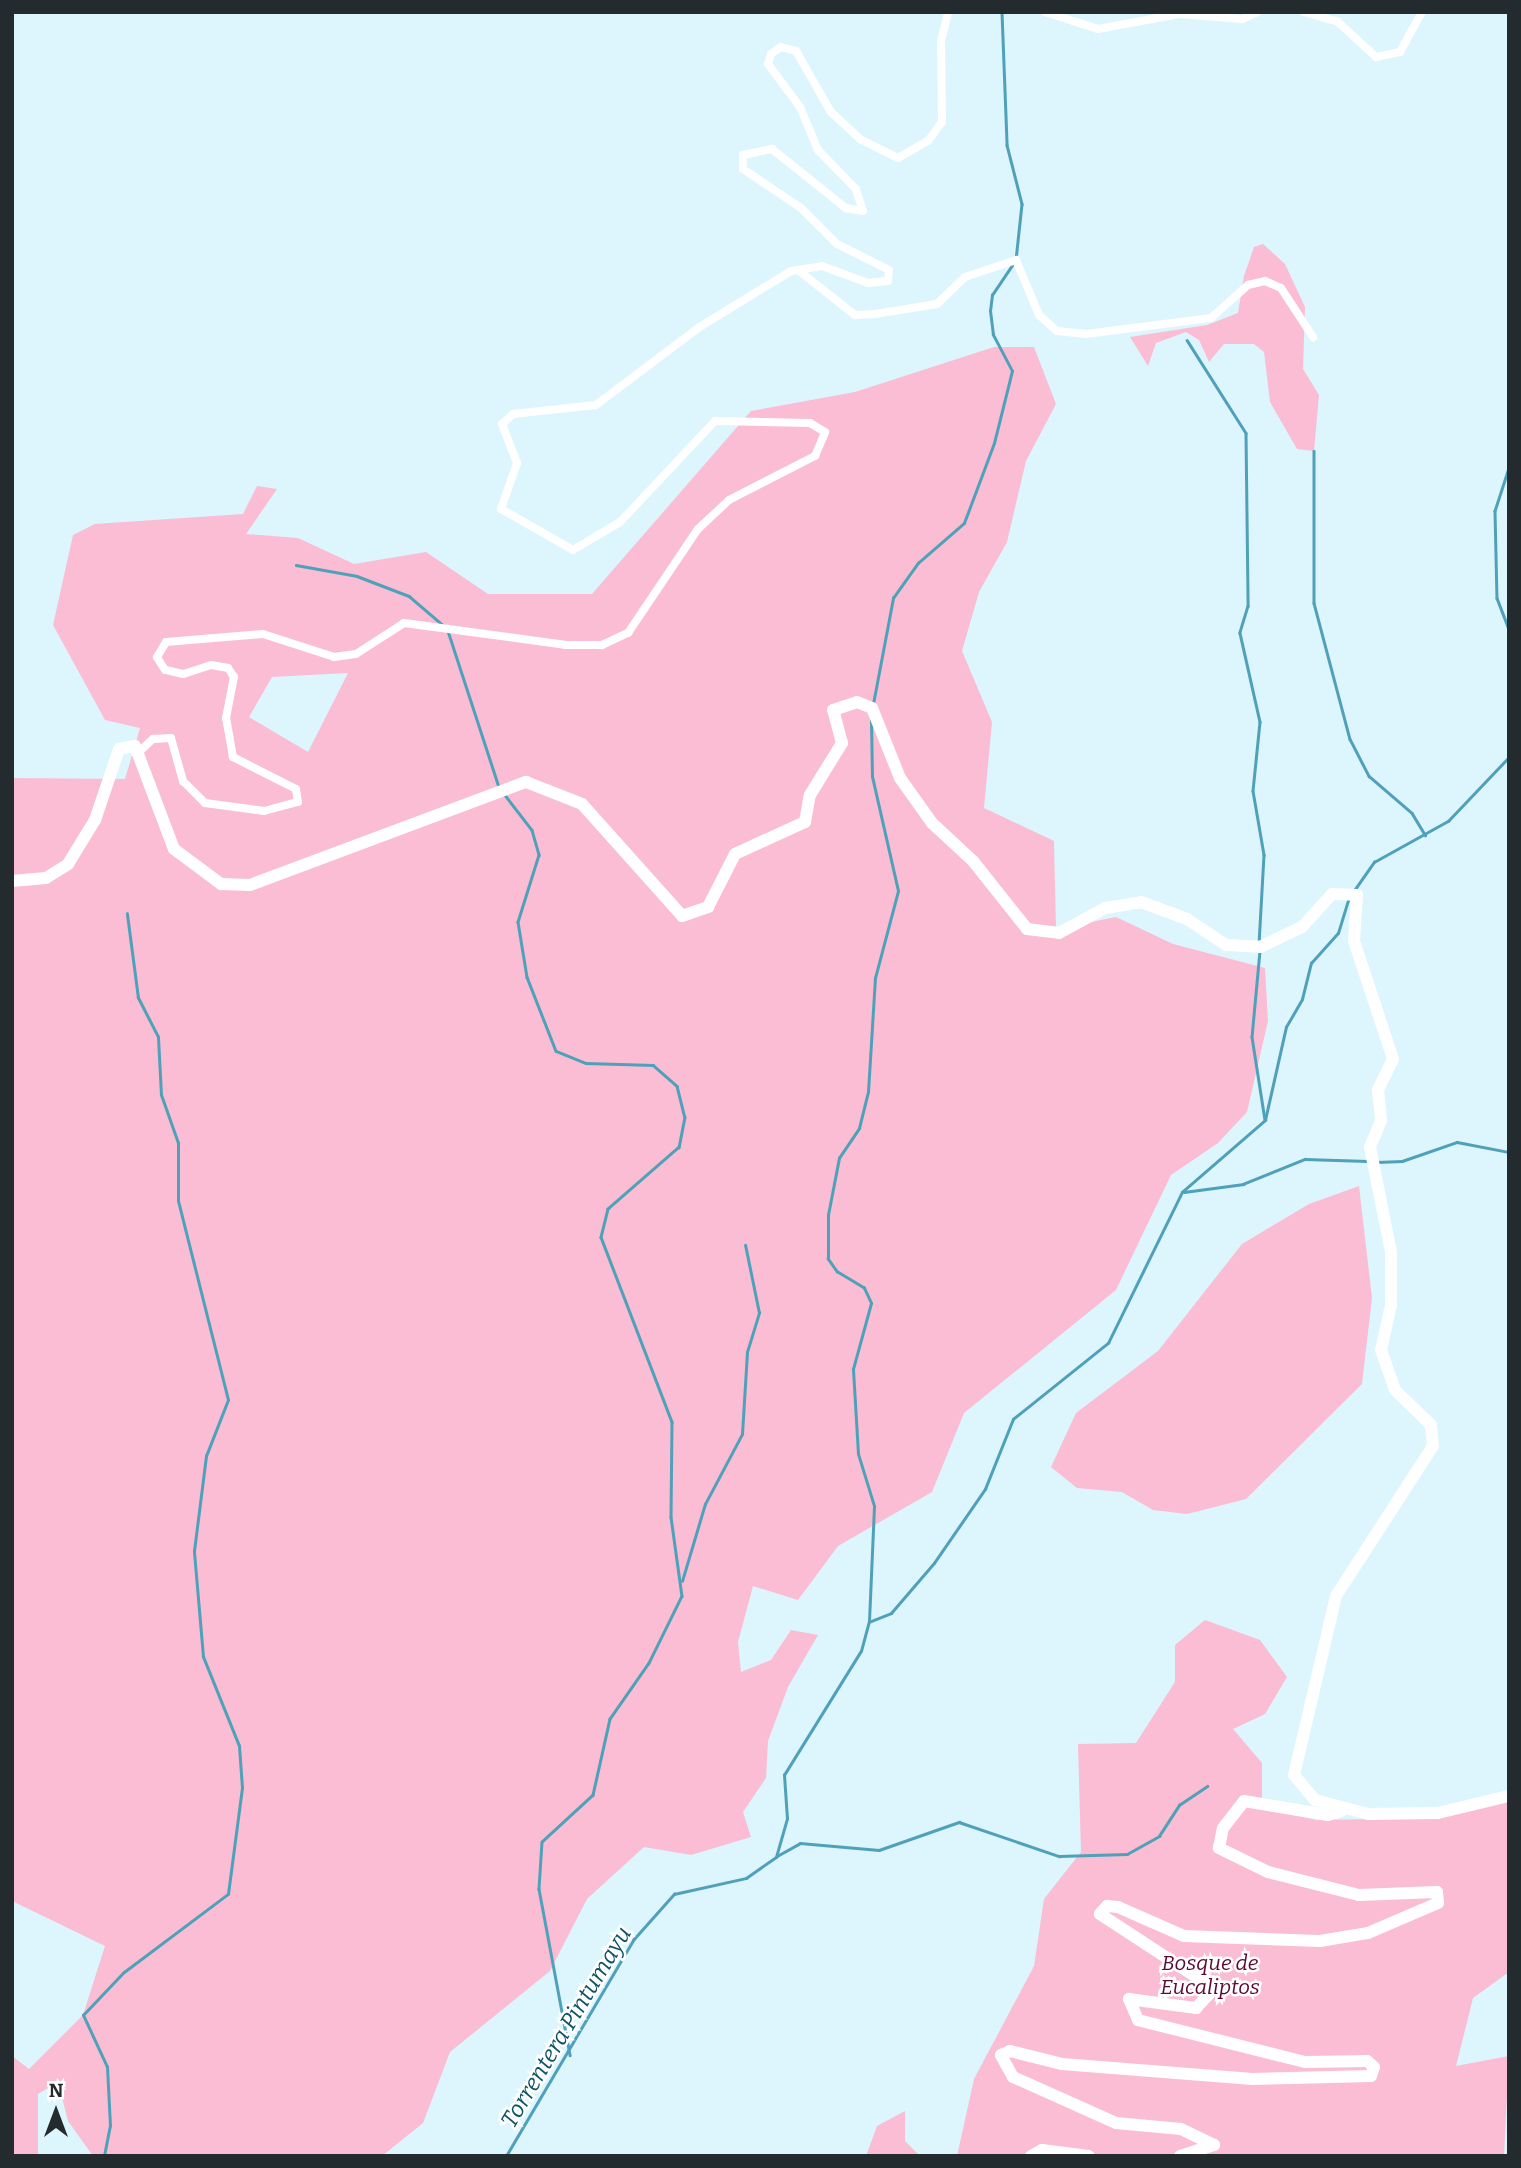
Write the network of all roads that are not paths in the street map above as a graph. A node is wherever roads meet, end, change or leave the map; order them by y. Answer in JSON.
{"nodes":[{"id":1,"x":948,"y":12,"type":"edge"},
{"id":2,"x":1045,"y":12,"type":"edge"},
{"id":3,"x":1258,"y":12,"type":"edge"},
{"id":4,"x":1304,"y":12,"type":"edge"},
{"id":5,"x":1422,"y":12,"type":"edge"},
{"id":6,"x":798,"y":270,"type":"junction"},
{"id":7,"x":1313,"y":337,"type":"dead end"},
{"id":8,"x":141,"y":750,"type":"junction"},
{"id":9,"x":12,"y":881,"type":"edge"},
{"id":10,"x":1509,"y":1796,"type":"edge"},
{"id":11,"x":1342,"y":1810,"type":"junction"},
{"id":12,"x":1031,"y":2156,"type":"edge"},
{"id":13,"x":1089,"y":2156,"type":"edge"},
{"id":14,"x":1180,"y":2156,"type":"edge"}],
"edges":[{"from":1,"to":6,"type":"street"},
{"from":2,"to":3,"type":"street"},
{"from":4,"to":5,"type":"street"},
{"from":6,"to":7,"type":"street"},
{"from":6,"to":8,"type":"street"},
{"from":8,"to":9,"type":"street"},
{"from":8,"to":11,"type":"street"},
{"from":10,"to":11,"type":"street"},
{"from":11,"to":14,"type":"street"},
{"from":12,"to":13,"type":"street"}]}
